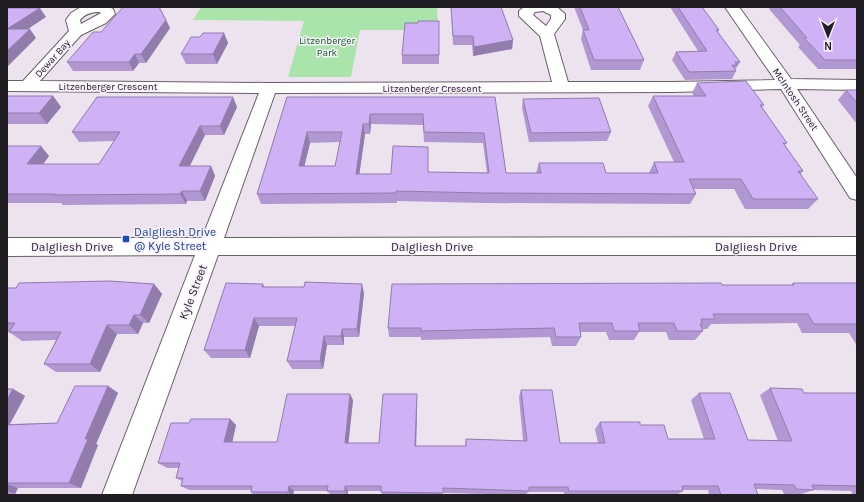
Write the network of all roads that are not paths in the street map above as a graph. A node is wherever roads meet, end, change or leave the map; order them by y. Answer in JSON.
{"nodes":[{"id":1,"x":732,"y":7,"type":"edge"},
{"id":2,"x":76,"y":32,"type":"dead end"},
{"id":3,"x":547,"y":34,"type":"dead end"},
{"id":4,"x":786,"y":84,"type":"junction"},
{"id":5,"x":28,"y":85,"type":"junction"},
{"id":6,"x":857,"y":85,"type":"edge"},
{"id":7,"x":7,"y":86,"type":"edge"},
{"id":8,"x":561,"y":87,"type":"junction"},
{"id":9,"x":269,"y":88,"type":"junction"},
{"id":10,"x":857,"y":193,"type":"edge"},
{"id":11,"x":857,"y":246,"type":"edge"},
{"id":12,"x":7,"y":247,"type":"edge"},
{"id":13,"x":210,"y":248,"type":"junction"},
{"id":14,"x":117,"y":495,"type":"edge"}],
"edges":[{"from":1,"to":4,"type":"street","name":"McIntosh Street"},
{"from":2,"to":5,"type":"street","name":"Dewar Bay"},
{"from":3,"to":8,"type":"street"},
{"from":4,"to":6,"type":"street","name":"Litzenberger Crescent"},
{"from":4,"to":8,"type":"street","name":"Litzenberger Crescent"},
{"from":4,"to":10,"type":"street","name":"McIntosh Street"},
{"from":5,"to":7,"type":"street","name":"Litzenberger Crescent"},
{"from":5,"to":9,"type":"street","name":"Litzenberger Crescent"},
{"from":8,"to":9,"type":"street","name":"Litzenberger Crescent"},
{"from":9,"to":13,"type":"street","name":"Kyle Street"},
{"from":11,"to":13,"type":"street","name":"Dalgliesh Drive"},
{"from":12,"to":13,"type":"street","name":"Dalgliesh Drive"},
{"from":13,"to":14,"type":"street","name":"Kyle Street"}]}
